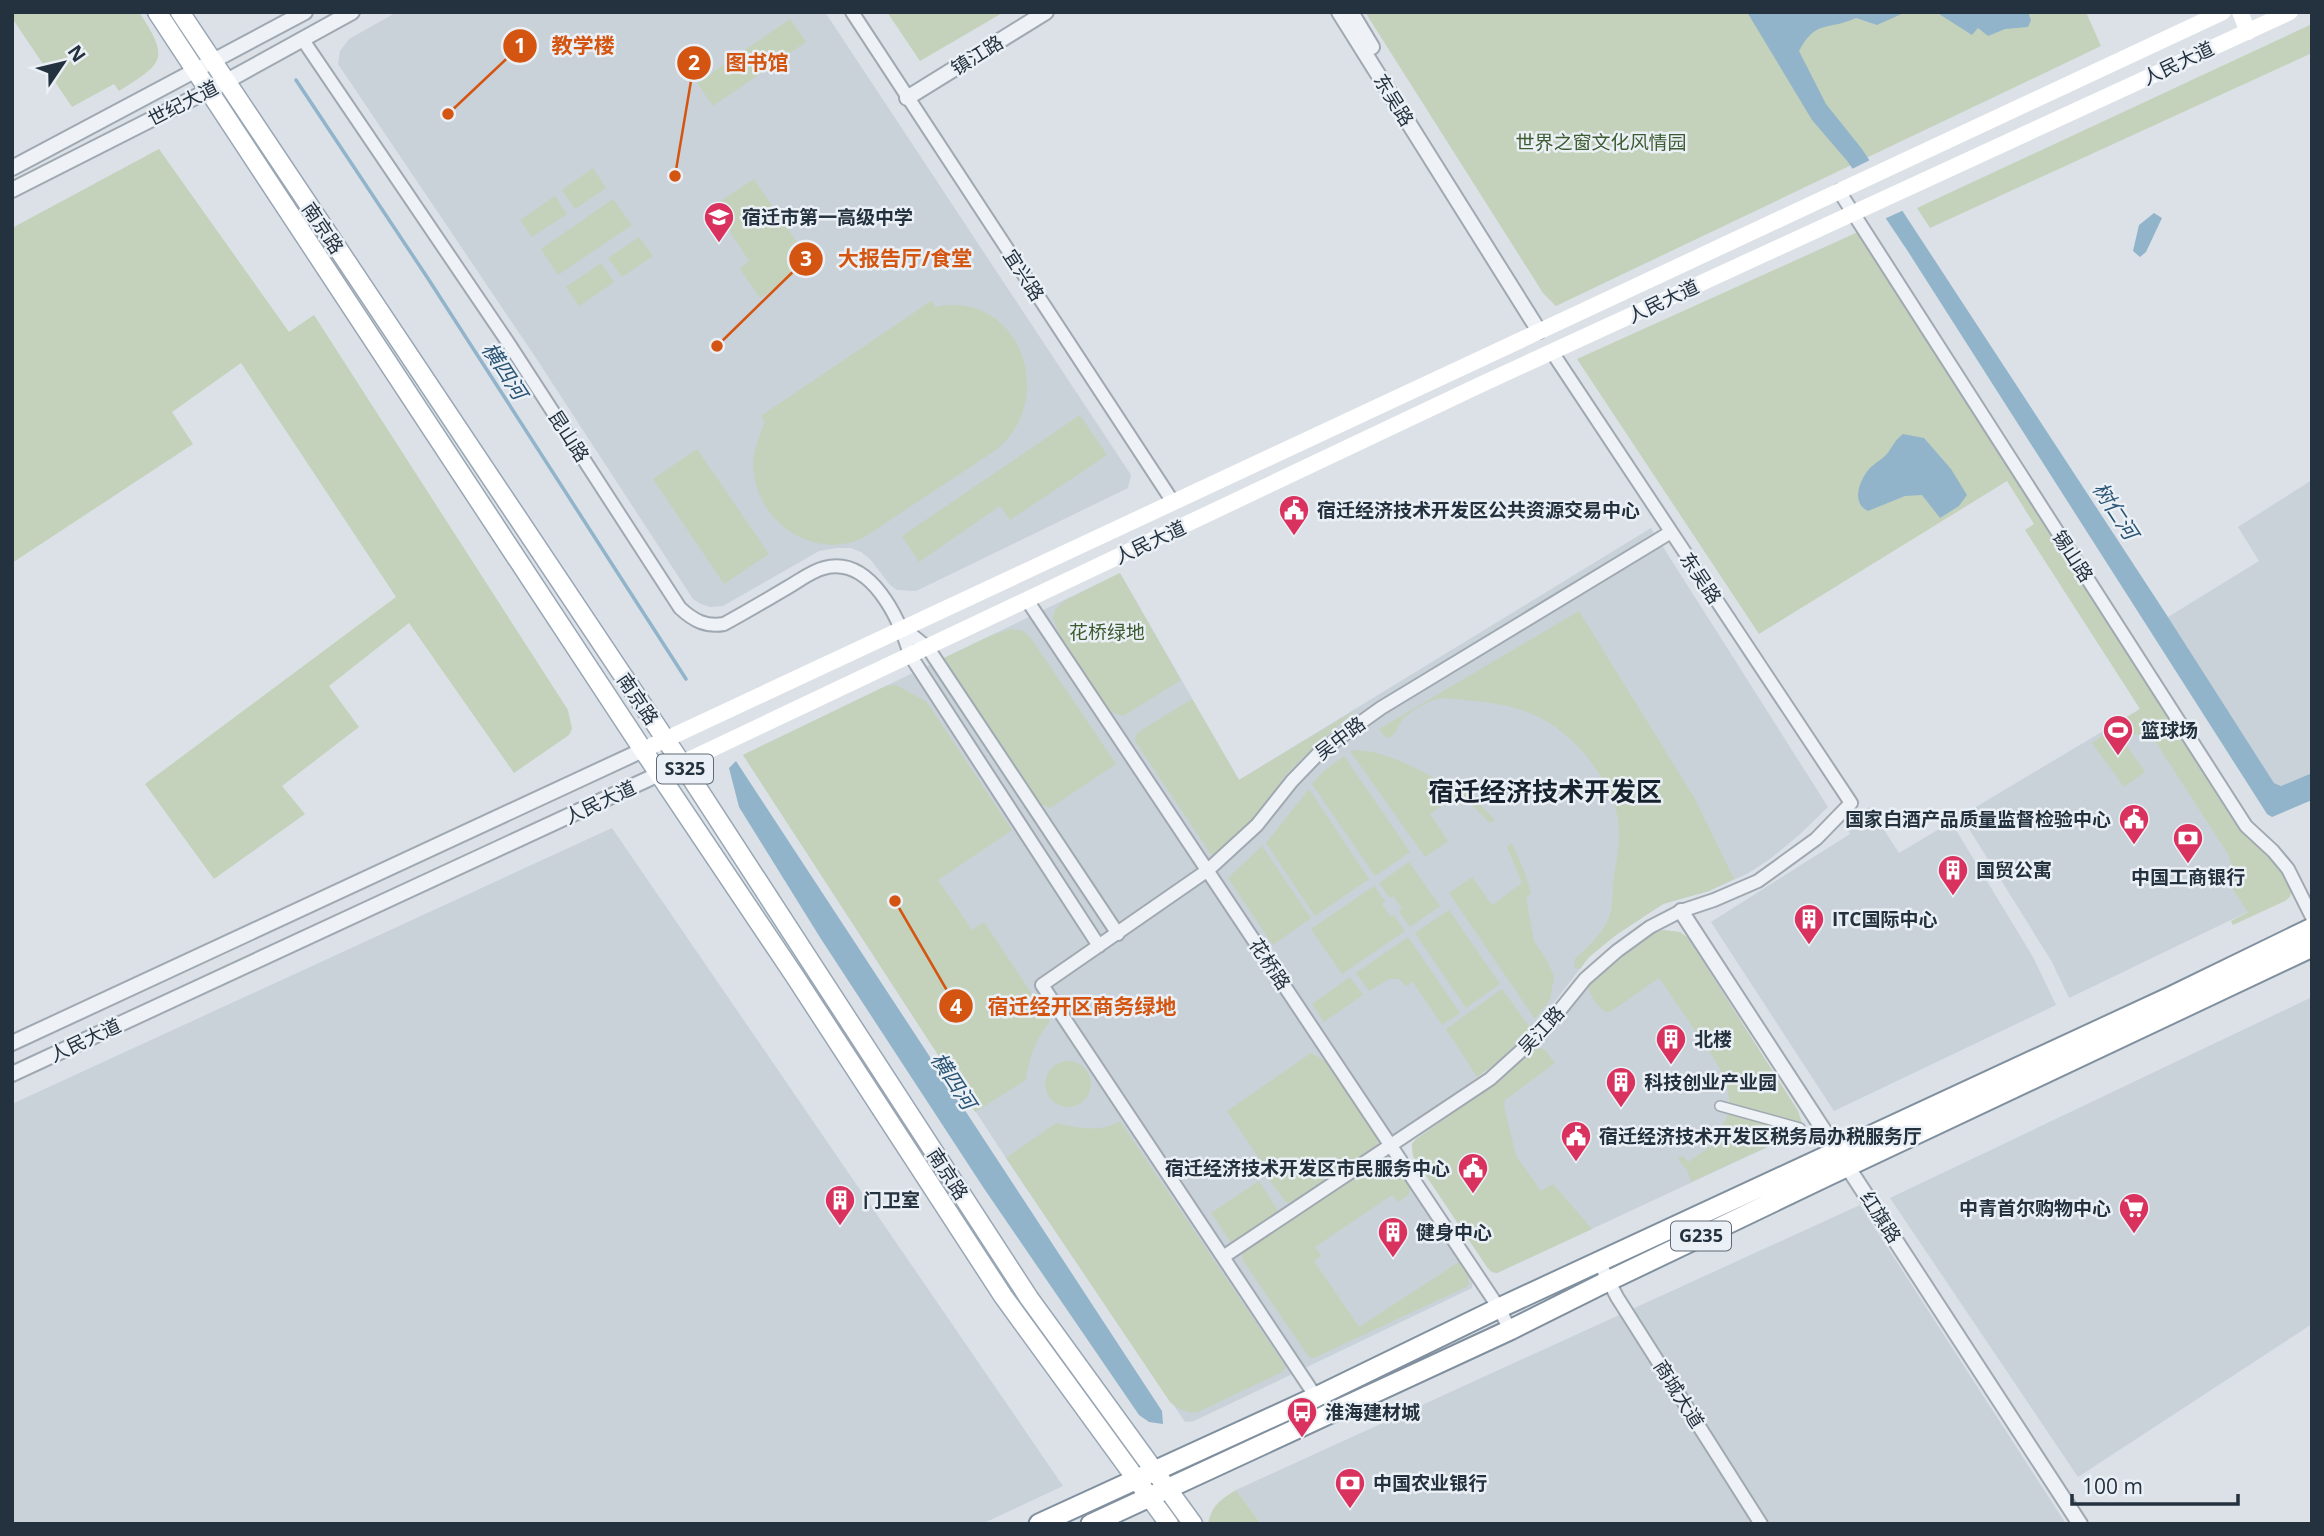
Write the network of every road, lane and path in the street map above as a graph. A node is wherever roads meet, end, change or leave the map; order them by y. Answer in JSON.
{"nodes":[{"id":1,"x":157,"y":12,"type":"edge"},
{"id":2,"x":180,"y":12,"type":"edge"},
{"id":3,"x":305,"y":12,"type":"edge"},
{"id":4,"x":352,"y":12,"type":"edge"},
{"id":5,"x":852,"y":12,"type":"edge"},
{"id":6,"x":1046,"y":12,"type":"edge"},
{"id":7,"x":1339,"y":12,"type":"edge"},
{"id":8,"x":1351,"y":12,"type":"edge"},
{"id":9,"x":2223,"y":12,"type":"edge"},
{"id":10,"x":2240,"y":12,"type":"edge"},
{"id":11,"x":2290,"y":12,"type":"edge"},
{"id":12,"x":288,"y":16,"type":"edge"},
{"id":13,"x":2248,"y":32,"type":"junction"},
{"id":14,"x":303,"y":40,"type":"junction"},
{"id":15,"x":212,"y":62,"type":"junction"},
{"id":16,"x":196,"y":72,"type":"junction"},
{"id":17,"x":225,"y":82,"type":"junction"},
{"id":18,"x":208,"y":91,"type":"junction"},
{"id":19,"x":907,"y":98,"type":"junction"},
{"id":20,"x":1954,"y":137,"type":"junction"},
{"id":21,"x":1966,"y":161,"type":"junction"},
{"id":22,"x":12,"y":168,"type":"edge"},
{"id":23,"x":12,"y":190,"type":"edge"},
{"id":24,"x":1839,"y":191,"type":"junction"},
{"id":25,"x":1856,"y":212,"type":"junction"},
{"id":26,"x":1543,"y":329,"type":"junction"},
{"id":27,"x":1552,"y":352,"type":"junction"},
{"id":28,"x":1173,"y":502,"type":"junction"},
{"id":29,"x":1671,"y":532,"type":"junction"},
{"id":30,"x":1027,"y":600,"type":"junction"},
{"id":31,"x":902,"y":628,"type":"junction"},
{"id":32,"x":928,"y":648,"type":"junction"},
{"id":33,"x":910,"y":655,"type":"junction"},
{"id":34,"x":665,"y":740,"type":"junction"},
{"id":35,"x":643,"y":750,"type":"junction"},
{"id":36,"x":681,"y":764,"type":"junction"},
{"id":37,"x":659,"y":774,"type":"junction"},
{"id":38,"x":1851,"y":803,"type":"joint"},
{"id":39,"x":1208,"y":870,"type":"junction"},
{"id":40,"x":2312,"y":895,"type":"edge"},
{"id":41,"x":1681,"y":911,"type":"junction"},
{"id":42,"x":2312,"y":916,"type":"edge"},
{"id":43,"x":2312,"y":928,"type":"edge"},
{"id":44,"x":1118,"y":934,"type":"junction"},
{"id":45,"x":1099,"y":946,"type":"junction"},
{"id":46,"x":2312,"y":947,"type":"edge"},
{"id":47,"x":12,"y":1043,"type":"edge"},
{"id":48,"x":12,"y":1074,"type":"edge"},
{"id":49,"x":1720,"y":1106,"type":"dead end"},
{"id":50,"x":1800,"y":1128,"type":"dead end"},
{"id":51,"x":1390,"y":1145,"type":"junction"},
{"id":52,"x":1843,"y":1158,"type":"junction"},
{"id":53,"x":1223,"y":1257,"type":"junction"},
{"id":54,"x":1599,"y":1262,"type":"junction"},
{"id":55,"x":1608,"y":1281,"type":"junction"},
{"id":56,"x":1499,"y":1308,"type":"junction"},
{"id":57,"x":1510,"y":1330,"type":"junction"},
{"id":58,"x":1316,"y":1397,"type":"junction"},
{"id":59,"x":1154,"y":1471,"type":"junction"},
{"id":60,"x":1135,"y":1479,"type":"junction"},
{"id":61,"x":1168,"y":1489,"type":"junction"},
{"id":62,"x":1149,"y":1497,"type":"junction"},
{"id":63,"x":1039,"y":1524,"type":"edge"},
{"id":64,"x":1091,"y":1524,"type":"edge"},
{"id":65,"x":1169,"y":1524,"type":"edge"},
{"id":66,"x":1193,"y":1524,"type":"edge"},
{"id":67,"x":1761,"y":1524,"type":"edge"},
{"id":68,"x":2080,"y":1524,"type":"edge"}],
"edges":[{"from":1,"to":16,"type":"main road","name":"南京路","number":"S325"},
{"from":2,"to":15,"type":"main road","name":"南京路","number":"S325"},
{"from":3,"to":12,"type":"street","name":"世纪大道"},
{"from":4,"to":14,"type":"street","name":"世纪大道"},
{"from":5,"to":19,"type":"street","name":"宜兴路"},
{"from":6,"to":19,"type":"street","name":"镇江路"},
{"from":7,"to":26,"type":"street","name":"东吴路"},
{"from":8,"to":26,"type":"street","name":"东吴路"},
{"from":9,"to":20,"type":"main road","name":"人民大道"},
{"from":10,"to":13,"type":"main road"},
{"from":11,"to":13,"type":"main road","name":"人民大道"},
{"from":12,"to":15,"type":"street","name":"世纪大道"},
{"from":13,"to":21,"type":"main road","name":"人民大道"},
{"from":14,"to":17,"type":"street","name":"世纪大道"},
{"from":14,"to":31,"type":"street","name":"昆山路"},
{"from":15,"to":16,"type":"street","name":"世纪大道"},
{"from":15,"to":17,"type":"main road","name":"南京路","number":"S325"},
{"from":16,"to":18,"type":"main road","name":"南京路","number":"S325"},
{"from":16,"to":22,"type":"street","name":"世纪大道"},
{"from":17,"to":18,"type":"street","name":"世纪大道"},
{"from":17,"to":34,"type":"main road","name":"南京路","number":"S325"},
{"from":18,"to":23,"type":"street","name":"世纪大道"},
{"from":18,"to":35,"type":"main road","name":"南京路","number":"S325"},
{"from":19,"to":28,"type":"street","name":"宜兴路"},
{"from":20,"to":21,"type":"main road"},
{"from":20,"to":24,"type":"main road","name":"人民大道"},
{"from":21,"to":25,"type":"main road","name":"人民大道"},
{"from":24,"to":25,"type":"street","name":"锡山路"},
{"from":24,"to":26,"type":"main road","name":"人民大道"},
{"from":25,"to":27,"type":"main road","name":"人民大道"},
{"from":25,"to":40,"type":"street","name":"锡山路"},
{"from":25,"to":42,"type":"street","name":"锡山路"},
{"from":26,"to":28,"type":"main road","name":"人民大道"},
{"from":27,"to":29,"type":"street","name":"东吴路"},
{"from":27,"to":30,"type":"main road","name":"人民大道"},
{"from":28,"to":31,"type":"main road","name":"人民大道"},
{"from":29,"to":38,"type":"street","name":"东吴路"},
{"from":29,"to":39,"type":"street","name":"吴中路"},
{"from":30,"to":32,"type":"main road","name":"人民大道"},
{"from":30,"to":39,"type":"street","name":"花桥路"},
{"from":31,"to":32,"type":"street"},
{"from":31,"to":33,"type":"street"},
{"from":31,"to":34,"type":"main road","name":"人民大道"},
{"from":32,"to":33,"type":"main road","name":"人民大道"},
{"from":32,"to":44,"type":"street"},
{"from":33,"to":36,"type":"main road","name":"人民大道"},
{"from":33,"to":45,"type":"street"},
{"from":34,"to":35,"type":"main road","name":"人民大道"},
{"from":34,"to":36,"type":"main road","name":"南京路","number":"S325"},
{"from":35,"to":37,"type":"main road","name":"南京路","number":"S325"},
{"from":35,"to":47,"type":"street","name":"人民大道"},
{"from":36,"to":37,"type":"main road","name":"人民大道"},
{"from":36,"to":59,"type":"main road","name":"南京路","number":"S325"},
{"from":37,"to":48,"type":"street","name":"人民大道"},
{"from":37,"to":60,"type":"main road","name":"南京路","number":"S325"},
{"from":38,"to":41,"type":"street","name":"吴江路"},
{"from":39,"to":44,"type":"street","name":"吴中路"},
{"from":39,"to":51,"type":"street","name":"花桥路"},
{"from":41,"to":51,"type":"street","name":"吴江路"},
{"from":41,"to":52,"type":"street","name":"红旗路"},
{"from":43,"to":52,"type":"highway","number":"G235"},
{"from":44,"to":45,"type":"street","name":"吴中路"},
{"from":45,"to":53,"type":"street","name":"吴中路"},
{"from":46,"to":52,"type":"highway","number":"G235"},
{"from":49,"to":50,"type":"street"},
{"from":51,"to":53,"type":"street","name":"吴江路"},
{"from":51,"to":56,"type":"street","name":"花桥路"},
{"from":52,"to":54,"type":"highway","number":"G235"},
{"from":52,"to":55,"type":"highway","number":"G235"},
{"from":52,"to":68,"type":"street","name":"红旗路"},
{"from":53,"to":58,"type":"street"},
{"from":54,"to":55,"type":"street","name":"商城大道"},
{"from":54,"to":56,"type":"highway","number":"G235"},
{"from":55,"to":57,"type":"highway","number":"G235"},
{"from":55,"to":67,"type":"street","name":"商城大道"},
{"from":56,"to":57,"type":"street","name":"花桥路"},
{"from":56,"to":58,"type":"highway","number":"G235"},
{"from":57,"to":61,"type":"highway","number":"G235"},
{"from":58,"to":59,"type":"highway","number":"G235"},
{"from":59,"to":60,"type":"highway","number":"G235"},
{"from":59,"to":61,"type":"main road","name":"南京路","number":"S325"},
{"from":60,"to":62,"type":"main road","name":"南京路","number":"S325"},
{"from":60,"to":63,"type":"highway","number":"G235"},
{"from":61,"to":62,"type":"highway","number":"G235"},
{"from":61,"to":66,"type":"main road","name":"南京路","number":"S325"},
{"from":62,"to":64,"type":"highway","number":"G235"},
{"from":62,"to":65,"type":"main road","name":"南京路","number":"S325"}]}
